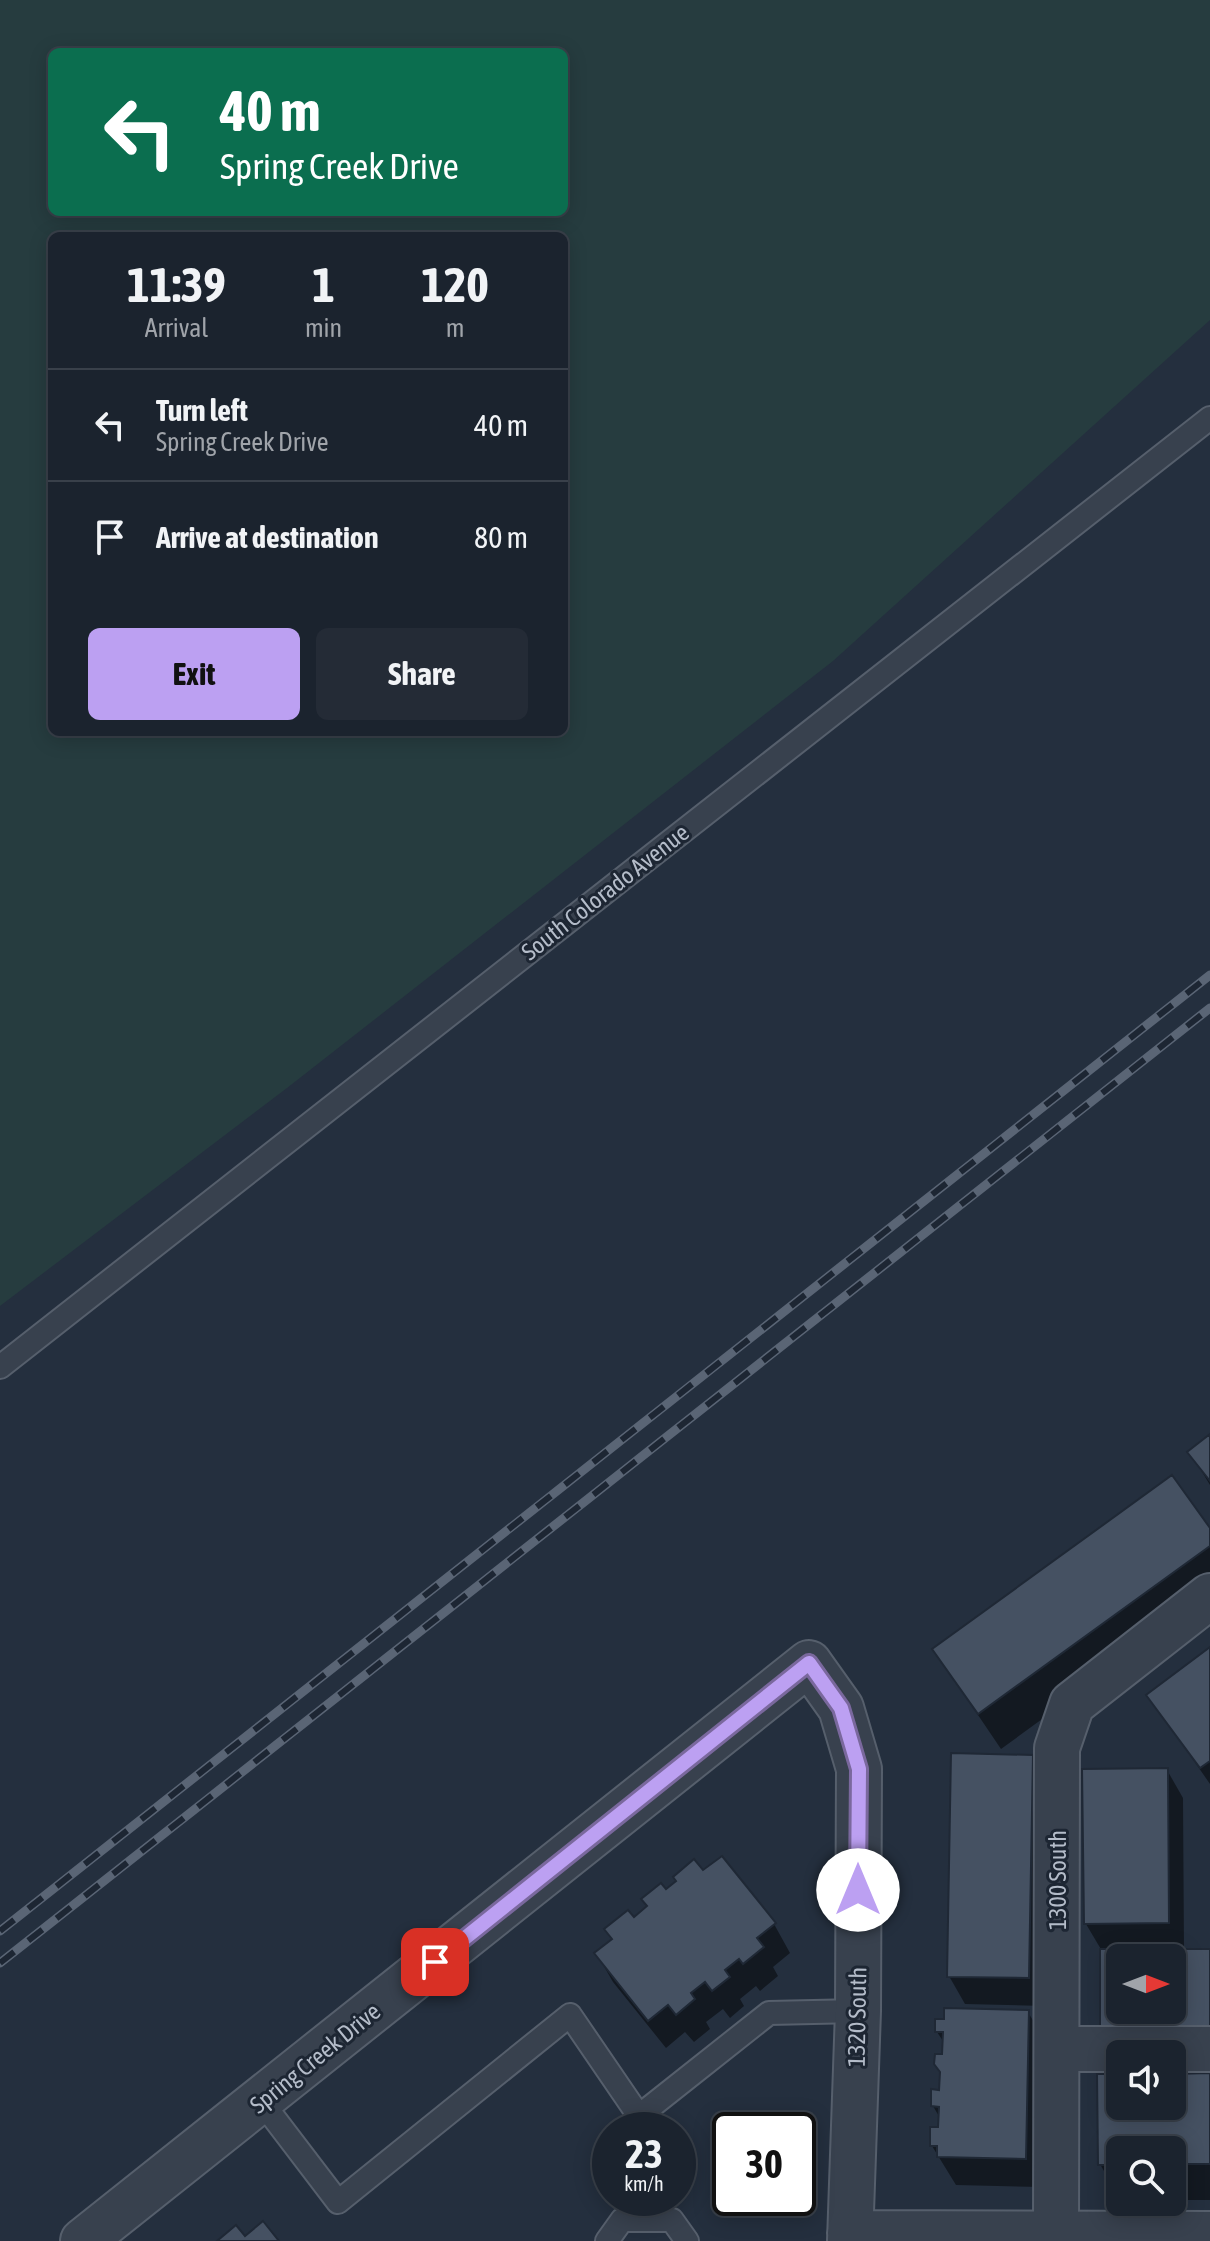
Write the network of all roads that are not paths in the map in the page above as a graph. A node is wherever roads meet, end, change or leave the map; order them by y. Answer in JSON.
{"nodes":[{"id":1,"x":1210,"y":418,"type":"edge"},
{"id":2,"x":0,"y":1367,"type":"edge"},
{"id":3,"x":1210,"y":1596,"type":"edge"},
{"id":4,"x":809,"y":1663,"type":"joint"},
{"id":5,"x":858,"y":2011,"type":"junction"},
{"id":6,"x":1057,"y":2049,"type":"junction"},
{"id":7,"x":1210,"y":2049,"type":"edge"},
{"id":8,"x":261,"y":2101,"type":"junction"},
{"id":9,"x":1056,"y":2233,"type":"junction"},
{"id":10,"x":1210,"y":2234,"type":"edge"},
{"id":11,"x":850,"y":2237,"type":"edge"},
{"id":12,"x":83,"y":2241,"type":"edge"},
{"id":13,"x":607,"y":2241,"type":"edge"},
{"id":14,"x":687,"y":2241,"type":"edge"}],
"edges":[{"from":1,"to":2,"type":"lane","name":"South Colorado Avenue"},
{"from":3,"to":6,"type":"street","name":"1300 South"},
{"from":4,"to":5,"type":"street","name":"1320 South"},
{"from":4,"to":8,"type":"street","name":"Spring Creek Drive"},
{"from":5,"to":8,"type":"lane"},
{"from":5,"to":11,"type":"street","name":"1320 South"},
{"from":6,"to":7,"type":"street"},
{"from":6,"to":9,"type":"street","name":"1300 South"},
{"from":8,"to":12,"type":"street","name":"Spring Creek Drive"},
{"from":9,"to":10,"type":"street"},
{"from":9,"to":11,"type":"street"},
{"from":13,"to":14,"type":"lane"}]}
